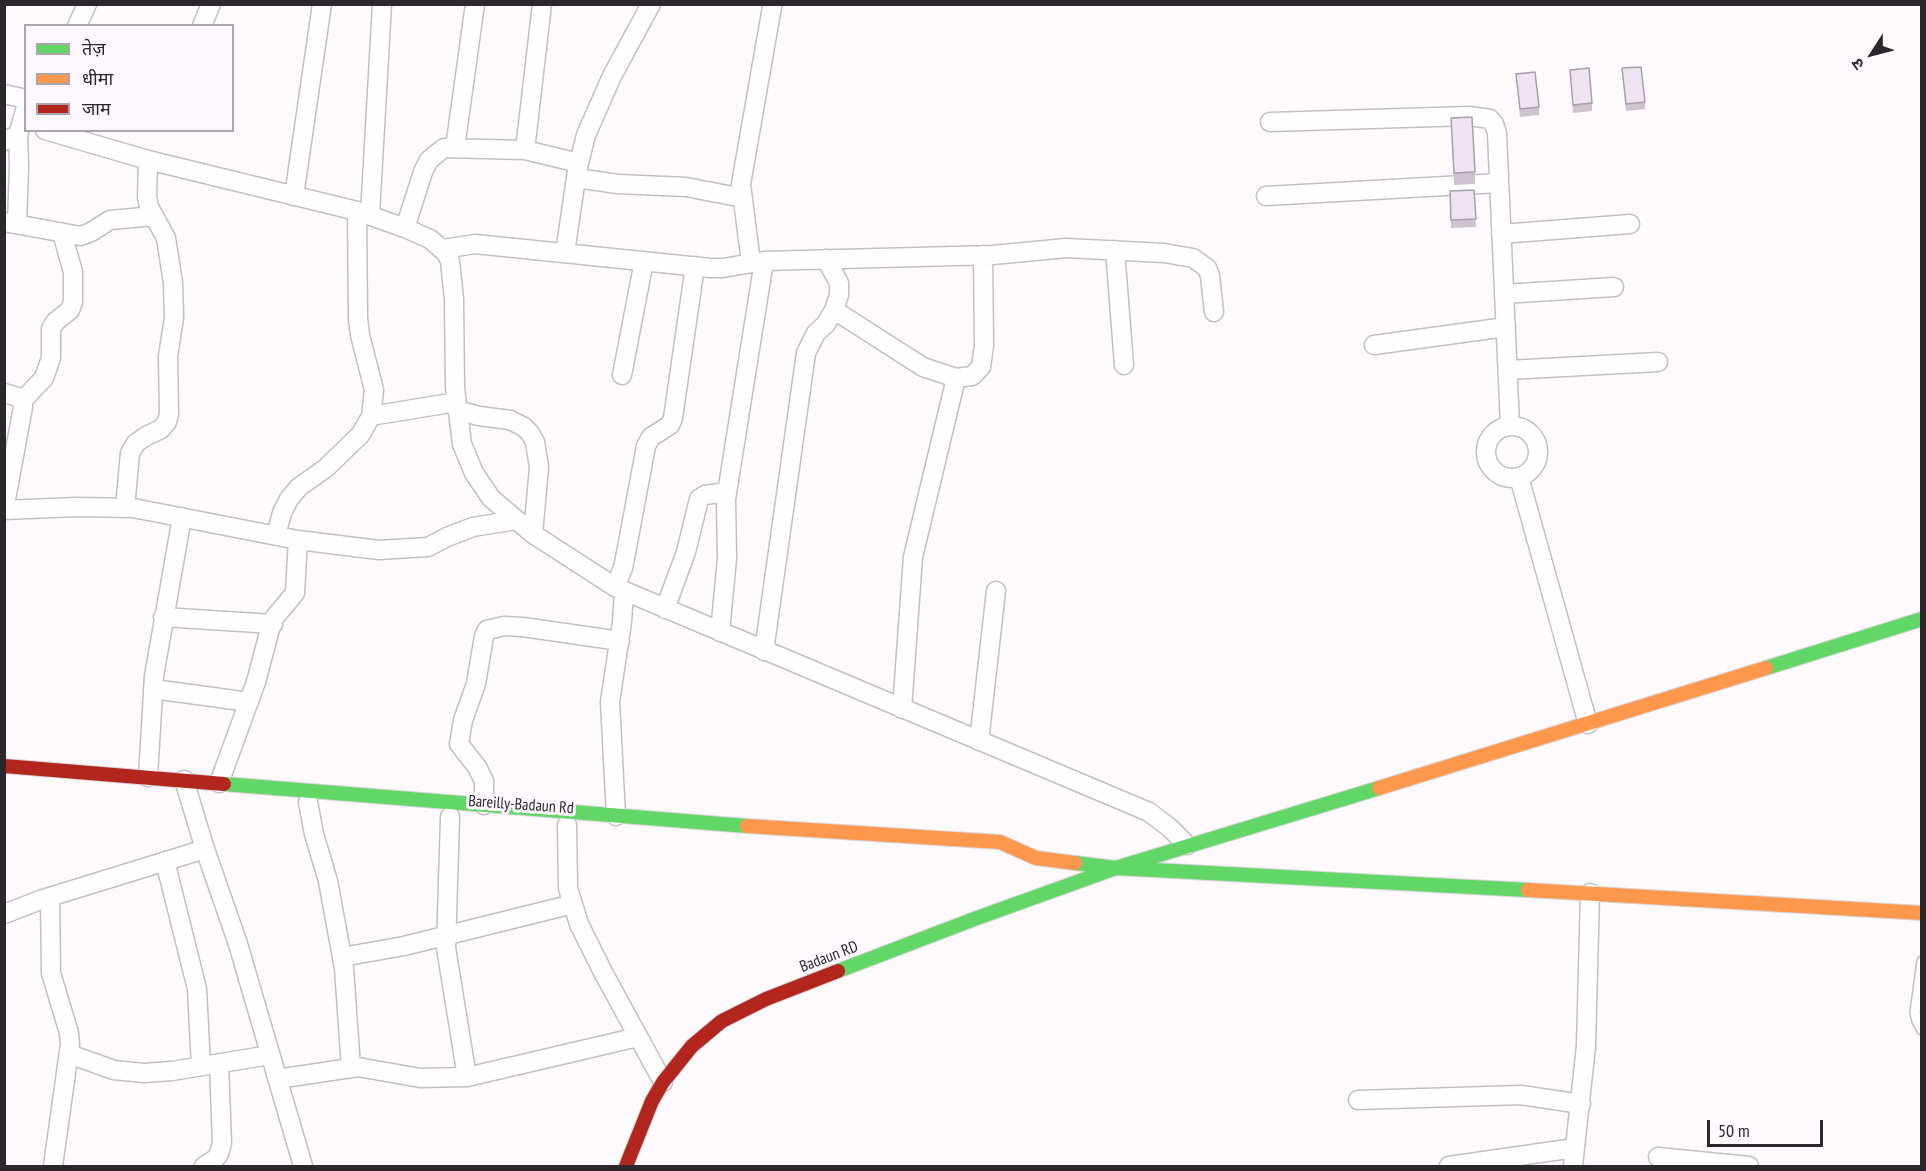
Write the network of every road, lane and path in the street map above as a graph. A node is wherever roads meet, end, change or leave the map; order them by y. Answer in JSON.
{"nodes":[{"id":1,"x":87,"y":4,"type":"edge"},
{"id":2,"x":211,"y":4,"type":"edge"},
{"id":3,"x":322,"y":4,"type":"edge"},
{"id":4,"x":382,"y":4,"type":"edge"},
{"id":5,"x":475,"y":4,"type":"edge"},
{"id":6,"x":542,"y":4,"type":"edge"},
{"id":7,"x":651,"y":4,"type":"edge"},
{"id":8,"x":772,"y":7,"type":"dead end"},
{"id":9,"x":78,"y":24,"type":"edge"},
{"id":10,"x":203,"y":24,"type":"edge"},
{"id":11,"x":4,"y":94,"type":"edge"},
{"id":12,"x":24,"y":99,"type":"edge"},
{"id":13,"x":1270,"y":122,"type":"dead end"},
{"id":14,"x":19,"y":126,"type":"edge"},
{"id":15,"x":52,"y":132,"type":"edge"},
{"id":16,"x":455,"y":148,"type":"junction"},
{"id":17,"x":525,"y":150,"type":"junction"},
{"id":18,"x":148,"y":160,"type":"junction"},
{"id":19,"x":578,"y":170,"type":"junction"},
{"id":20,"x":1499,"y":183,"type":"junction"},
{"id":21,"x":294,"y":196,"type":"junction"},
{"id":22,"x":1266,"y":196,"type":"dead end"},
{"id":23,"x":742,"y":198,"type":"junction"},
{"id":24,"x":363,"y":213,"type":"junction"},
{"id":25,"x":154,"y":216,"type":"junction"},
{"id":26,"x":11,"y":223,"type":"edge"},
{"id":27,"x":1630,"y":224,"type":"dead end"},
{"id":28,"x":405,"y":228,"type":"junction"},
{"id":29,"x":62,"y":233,"type":"junction"},
{"id":30,"x":1501,"y":234,"type":"junction"},
{"id":31,"x":443,"y":249,"type":"junction"},
{"id":32,"x":1114,"y":250,"type":"junction"},
{"id":33,"x":565,"y":253,"type":"junction"},
{"id":34,"x":984,"y":255,"type":"junction"},
{"id":35,"x":826,"y":259,"type":"junction"},
{"id":36,"x":644,"y":261,"type":"junction"},
{"id":37,"x":757,"y":262,"type":"junction"},
{"id":38,"x":695,"y":266,"type":"junction"},
{"id":39,"x":1614,"y":287,"type":"dead end"},
{"id":40,"x":1504,"y":294,"type":"junction"},
{"id":41,"x":834,"y":309,"type":"junction"},
{"id":42,"x":1214,"y":312,"type":"dead end"},
{"id":43,"x":1506,"y":327,"type":"junction"},
{"id":44,"x":1374,"y":345,"type":"dead end"},
{"id":45,"x":1658,"y":362,"type":"dead end"},
{"id":46,"x":1124,"y":365,"type":"dead end"},
{"id":47,"x":1508,"y":370,"type":"junction"},
{"id":48,"x":622,"y":375,"type":"dead end"},
{"id":49,"x":956,"y":378,"type":"junction"},
{"id":50,"x":4,"y":393,"type":"edge"},
{"id":51,"x":22,"y":401,"type":"junction"},
{"id":52,"x":456,"y":406,"type":"junction"},
{"id":53,"x":371,"y":416,"type":"junction"},
{"id":54,"x":1510,"y":426,"type":"junction"},
{"id":55,"x":1519,"y":477,"type":"junction"},
{"id":56,"x":727,"y":492,"type":"junction"},
{"id":57,"x":125,"y":508,"type":"junction"},
{"id":58,"x":4,"y":510,"type":"edge"},
{"id":59,"x":182,"y":517,"type":"junction"},
{"id":60,"x":516,"y":520,"type":"junction"},
{"id":61,"x":532,"y":534,"type":"junction"},
{"id":62,"x":276,"y":536,"type":"junction"},
{"id":63,"x":298,"y":540,"type":"junction"},
{"id":64,"x":619,"y":589,"type":"junction"},
{"id":65,"x":996,"y":591,"type":"dead end"},
{"id":66,"x":665,"y":609,"type":"junction"},
{"id":67,"x":163,"y":617,"type":"junction"},
{"id":68,"x":1922,"y":619,"type":"edge"},
{"id":69,"x":273,"y":624,"type":"junction"},
{"id":70,"x":720,"y":632,"type":"junction"},
{"id":71,"x":620,"y":641,"type":"junction"},
{"id":72,"x":764,"y":651,"type":"junction"},
{"id":73,"x":153,"y":689,"type":"junction"},
{"id":74,"x":249,"y":702,"type":"junction"},
{"id":75,"x":902,"y":709,"type":"junction"},
{"id":76,"x":1588,"y":724,"type":"junction"},
{"id":77,"x":979,"y":741,"type":"junction"},
{"id":78,"x":4,"y":766,"type":"edge"},
{"id":79,"x":148,"y":777,"type":"junction"},
{"id":80,"x":219,"y":783,"type":"junction"},
{"id":81,"x":186,"y":787,"type":"junction"},
{"id":82,"x":105,"y":788,"type":"dead end"},
{"id":83,"x":308,"y":802,"type":"junction"},
{"id":84,"x":484,"y":805,"type":"junction"},
{"id":85,"x":414,"y":813,"type":"dead end"},
{"id":86,"x":449,"y":816,"type":"dead end"},
{"id":87,"x":616,"y":816,"type":"junction"},
{"id":88,"x":510,"y":821,"type":"dead end"},
{"id":89,"x":567,"y":825,"type":"junction"},
{"id":90,"x":628,"y":830,"type":"dead end"},
{"id":91,"x":1187,"y":845,"type":"junction"},
{"id":92,"x":205,"y":849,"type":"junction"},
{"id":93,"x":1036,"y":858,"type":"junction"},
{"id":94,"x":1000,"y":859,"type":"dead end"},
{"id":95,"x":165,"y":861,"type":"junction"},
{"id":96,"x":1116,"y":867,"type":"junction"},
{"id":97,"x":1590,"y":893,"type":"junction"},
{"id":98,"x":50,"y":897,"type":"junction"},
{"id":99,"x":573,"y":904,"type":"junction"},
{"id":100,"x":1922,"y":913,"type":"edge"},
{"id":101,"x":4,"y":914,"type":"edge"},
{"id":102,"x":446,"y":935,"type":"junction"},
{"id":103,"x":342,"y":957,"type":"junction"},
{"id":104,"x":1922,"y":961,"type":"edge"},
{"id":105,"x":1922,"y":1030,"type":"edge"},
{"id":106,"x":638,"y":1037,"type":"junction"},
{"id":107,"x":69,"y":1054,"type":"junction"},
{"id":108,"x":270,"y":1055,"type":"junction"},
{"id":109,"x":210,"y":1065,"type":"junction"},
{"id":110,"x":351,"y":1068,"type":"junction"},
{"id":111,"x":467,"y":1077,"type":"junction"},
{"id":112,"x":277,"y":1079,"type":"junction"},
{"id":113,"x":663,"y":1082,"type":"junction"},
{"id":114,"x":1358,"y":1100,"type":"dead end"},
{"id":115,"x":1581,"y":1104,"type":"junction"},
{"id":116,"x":1574,"y":1157,"type":"edge"},
{"id":117,"x":1658,"y":1157,"type":"dead end"},
{"id":118,"x":53,"y":1167,"type":"edge"},
{"id":119,"x":204,"y":1167,"type":"edge"},
{"id":120,"x":303,"y":1167,"type":"edge"},
{"id":121,"x":626,"y":1167,"type":"edge"},
{"id":122,"x":1449,"y":1167,"type":"edge"},
{"id":123,"x":1749,"y":1167,"type":"edge"}],
"edges":[{"from":1,"to":9,"type":"street"},
{"from":2,"to":10,"type":"street"},
{"from":3,"to":21,"type":"street"},
{"from":4,"to":24,"type":"street"},
{"from":5,"to":16,"type":"street"},
{"from":6,"to":17,"type":"street"},
{"from":7,"to":19,"type":"street"},
{"from":8,"to":23,"type":"street"},
{"from":11,"to":12,"type":"street"},
{"from":13,"to":20,"type":"street"},
{"from":14,"to":26,"type":"street"},
{"from":15,"to":18,"type":"street"},
{"from":16,"to":17,"type":"street"},
{"from":16,"to":28,"type":"street"},
{"from":17,"to":19,"type":"street"},
{"from":18,"to":21,"type":"street"},
{"from":18,"to":25,"type":"street"},
{"from":19,"to":23,"type":"street"},
{"from":19,"to":33,"type":"street"},
{"from":20,"to":22,"type":"street"},
{"from":20,"to":30,"type":"street"},
{"from":21,"to":24,"type":"street"},
{"from":23,"to":37,"type":"street"},
{"from":24,"to":28,"type":"street"},
{"from":24,"to":53,"type":"street"},
{"from":25,"to":29,"type":"street"},
{"from":25,"to":57,"type":"street"},
{"from":26,"to":29,"type":"street"},
{"from":27,"to":30,"type":"street"},
{"from":28,"to":31,"type":"street"},
{"from":29,"to":51,"type":"street"},
{"from":30,"to":40,"type":"street"},
{"from":31,"to":33,"type":"street"},
{"from":31,"to":52,"type":"street"},
{"from":32,"to":34,"type":"street"},
{"from":32,"to":42,"type":"street"},
{"from":32,"to":46,"type":"street"},
{"from":33,"to":36,"type":"street"},
{"from":34,"to":35,"type":"street"},
{"from":34,"to":49,"type":"street"},
{"from":35,"to":37,"type":"street"},
{"from":35,"to":41,"type":"street"},
{"from":36,"to":38,"type":"street"},
{"from":36,"to":48,"type":"street"},
{"from":37,"to":38,"type":"street"},
{"from":37,"to":56,"type":"street"},
{"from":38,"to":64,"type":"street"},
{"from":39,"to":40,"type":"street"},
{"from":40,"to":43,"type":"street"},
{"from":41,"to":49,"type":"street"},
{"from":41,"to":72,"type":"street"},
{"from":43,"to":44,"type":"street"},
{"from":43,"to":47,"type":"street"},
{"from":45,"to":47,"type":"street"},
{"from":47,"to":54,"type":"street"},
{"from":49,"to":75,"type":"street"},
{"from":50,"to":51,"type":"street"},
{"from":51,"to":58,"type":"street"},
{"from":52,"to":53,"type":"street"},
{"from":52,"to":60,"type":"street"},
{"from":52,"to":61,"type":"street"},
{"from":53,"to":62,"type":"street"},
{"from":54,"to":55,"type":"street"},
{"from":54,"to":55,"type":"street"},
{"from":55,"to":76,"type":"street"},
{"from":56,"to":66,"type":"street"},
{"from":56,"to":70,"type":"street"},
{"from":57,"to":58,"type":"street"},
{"from":57,"to":59,"type":"street"},
{"from":59,"to":62,"type":"street"},
{"from":59,"to":67,"type":"street"},
{"from":60,"to":61,"type":"street"},
{"from":60,"to":63,"type":"street"},
{"from":61,"to":64,"type":"street"},
{"from":62,"to":63,"type":"street"},
{"from":63,"to":69,"type":"street"},
{"from":64,"to":66,"type":"street"},
{"from":64,"to":71,"type":"street"},
{"from":65,"to":77,"type":"street"},
{"from":66,"to":70,"type":"street"},
{"from":67,"to":69,"type":"street"},
{"from":67,"to":73,"type":"street"},
{"from":68,"to":76,"type":"main road","name":"Badaun RD"},
{"from":69,"to":74,"type":"street"},
{"from":70,"to":72,"type":"street"},
{"from":71,"to":84,"type":"street"},
{"from":71,"to":87,"type":"street"},
{"from":72,"to":75,"type":"street"},
{"from":73,"to":74,"type":"street"},
{"from":73,"to":79,"type":"street"},
{"from":74,"to":80,"type":"street"},
{"from":75,"to":77,"type":"street"},
{"from":76,"to":91,"type":"main road","name":"Badaun RD"},
{"from":77,"to":91,"type":"street"},
{"from":78,"to":79,"type":"main road"},
{"from":79,"to":81,"type":"main road"},
{"from":80,"to":81,"type":"main road"},
{"from":80,"to":84,"type":"main road"},
{"from":81,"to":82,"type":"main road"},
{"from":81,"to":83,"type":"main road"},
{"from":81,"to":92,"type":"street"},
{"from":83,"to":85,"type":"main road"},
{"from":83,"to":103,"type":"street"},
{"from":84,"to":87,"type":"main road"},
{"from":86,"to":102,"type":"street"},
{"from":87,"to":93,"type":"main road"},
{"from":88,"to":89,"type":"main road","name":"Bareilly-Badaun Rd"},
{"from":89,"to":90,"type":"main road","name":"Bareilly-Badaun Rd"},
{"from":89,"to":99,"type":"street"},
{"from":91,"to":96,"type":"main road","name":"Badaun RD"},
{"from":92,"to":95,"type":"street"},
{"from":92,"to":108,"type":"street"},
{"from":93,"to":94,"type":"main road"},
{"from":93,"to":96,"type":"main road"},
{"from":95,"to":98,"type":"street"},
{"from":95,"to":109,"type":"street"},
{"from":96,"to":97,"type":"main road"},
{"from":96,"to":113,"type":"main road","name":"Badaun RD"},
{"from":97,"to":100,"type":"main road"},
{"from":97,"to":115,"type":"street"},
{"from":98,"to":101,"type":"street"},
{"from":98,"to":107,"type":"street"},
{"from":99,"to":102,"type":"street"},
{"from":99,"to":106,"type":"street"},
{"from":102,"to":103,"type":"street"},
{"from":102,"to":111,"type":"street"},
{"from":103,"to":110,"type":"street"},
{"from":104,"to":105,"type":"lane"},
{"from":106,"to":111,"type":"street"},
{"from":106,"to":113,"type":"street"},
{"from":107,"to":109,"type":"street"},
{"from":107,"to":118,"type":"street"},
{"from":108,"to":109,"type":"street"},
{"from":108,"to":112,"type":"street"},
{"from":109,"to":119,"type":"street"},
{"from":110,"to":111,"type":"street"},
{"from":110,"to":112,"type":"street"},
{"from":112,"to":120,"type":"street"},
{"from":113,"to":121,"type":"main road","name":"Badaun RD"},
{"from":114,"to":115,"type":"street"},
{"from":115,"to":116,"type":"street"},
{"from":116,"to":122,"type":"street"},
{"from":117,"to":123,"type":"street"}]}
